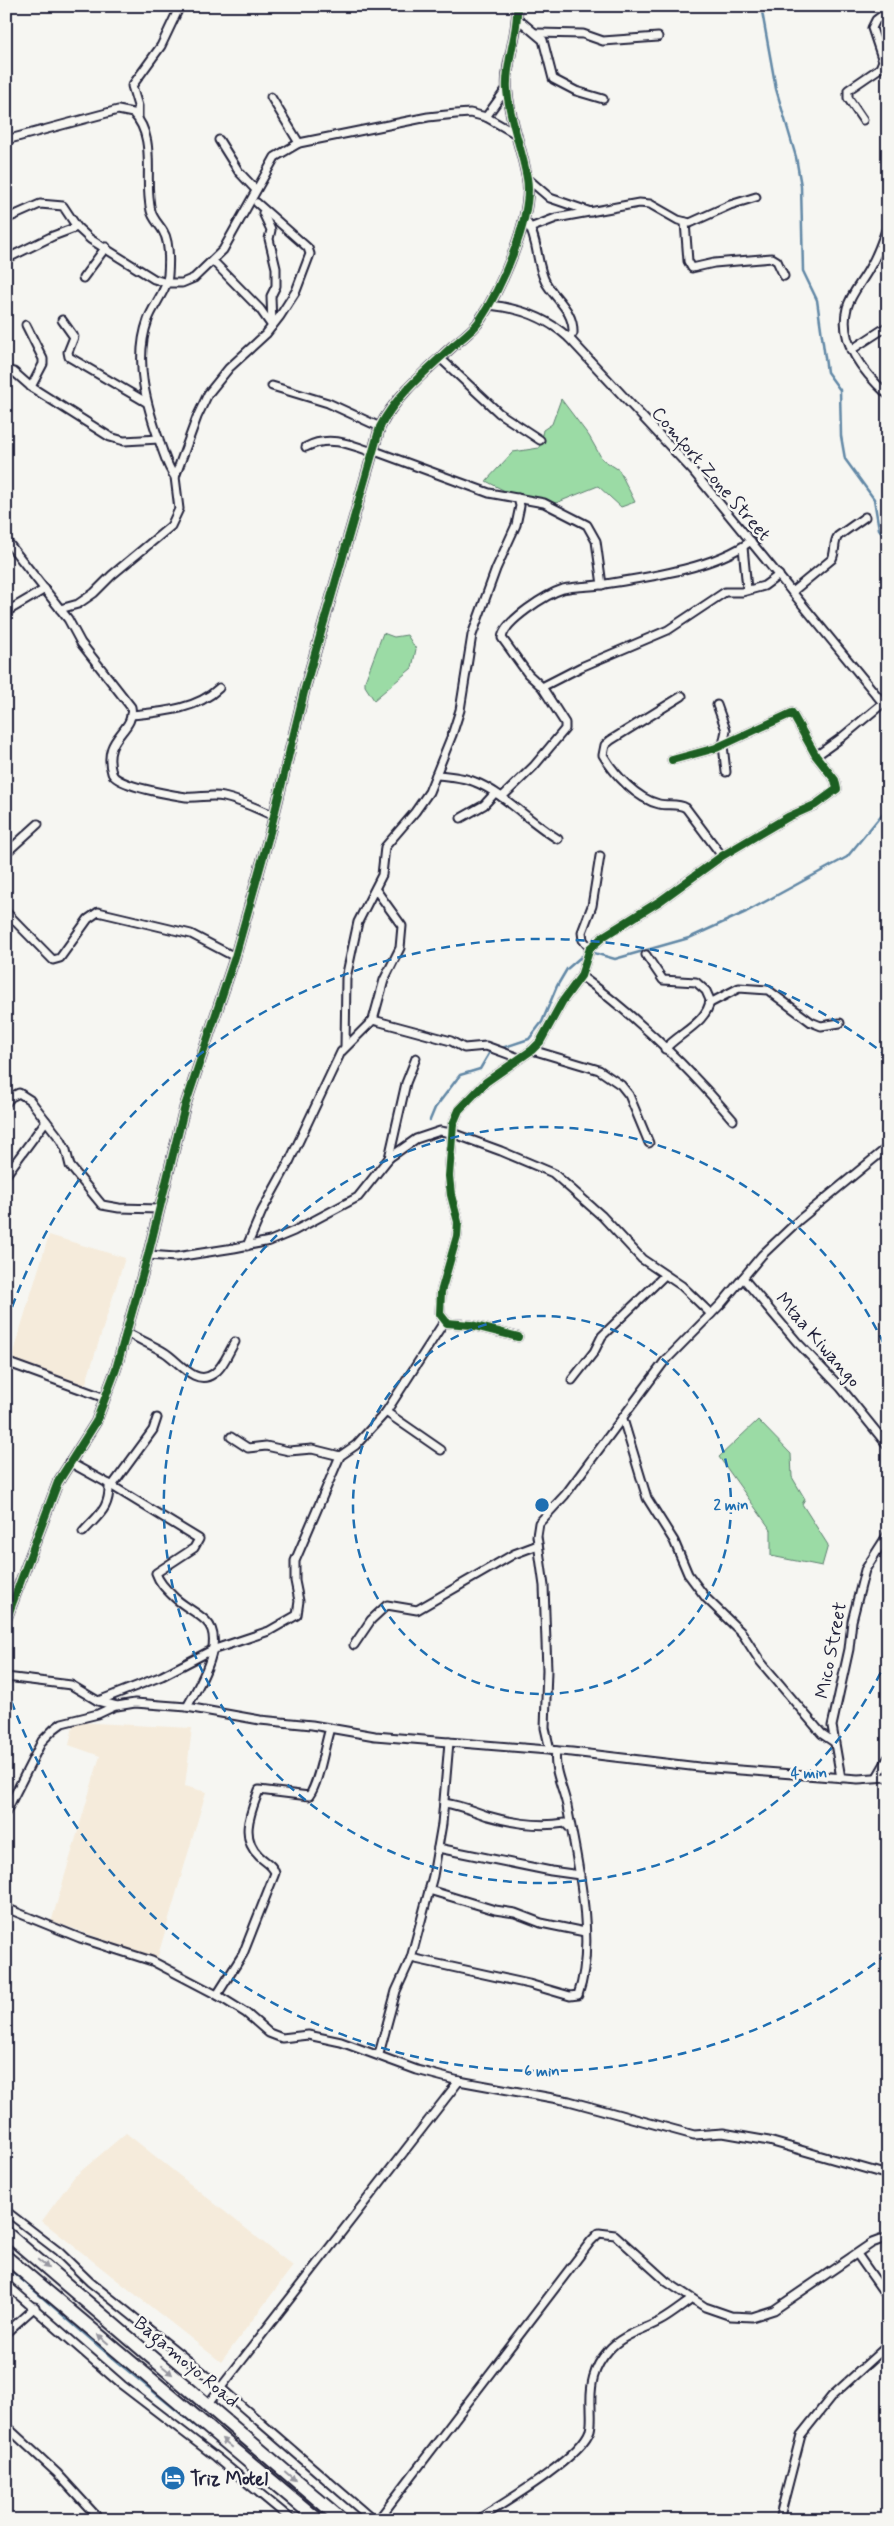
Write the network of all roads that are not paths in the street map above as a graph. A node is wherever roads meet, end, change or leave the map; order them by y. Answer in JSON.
{"nodes":[{"id":1,"x":180,"y":6,"type":"edge"},
{"id":2,"x":518,"y":6,"type":"edge"},
{"id":3,"x":888,"y":11,"type":"edge"},
{"id":4,"x":518,"y":19,"type":"junction"},
{"id":5,"x":537,"y":33,"type":"junction"},
{"id":6,"x":658,"y":37,"type":"dead end"},
{"id":7,"x":507,"y":88,"type":"junction"},
{"id":8,"x":271,"y":97,"type":"dead end"},
{"id":9,"x":603,"y":99,"type":"dead end"},
{"id":10,"x":486,"y":116,"type":"junction"},
{"id":11,"x":138,"y":118,"type":"junction"},
{"id":12,"x":863,"y":120,"type":"dead end"},
{"id":13,"x":516,"y":134,"type":"junction"},
{"id":14,"x":6,"y":140,"type":"edge"},
{"id":15,"x":219,"y":140,"type":"dead end"},
{"id":16,"x":299,"y":143,"type":"junction"},
{"id":17,"x":528,"y":179,"type":"junction"},
{"id":18,"x":256,"y":190,"type":"junction"},
{"id":19,"x":756,"y":197,"type":"dead end"},
{"id":20,"x":257,"y":203,"type":"junction"},
{"id":21,"x":248,"y":204,"type":"junction"},
{"id":22,"x":593,"y":212,"type":"junction"},
{"id":23,"x":525,"y":218,"type":"junction"},
{"id":24,"x":6,"y":219,"type":"edge"},
{"id":25,"x":685,"y":222,"type":"junction"},
{"id":26,"x":888,"y":224,"type":"edge"},
{"id":27,"x":77,"y":227,"type":"junction"},
{"id":28,"x":530,"y":228,"type":"junction"},
{"id":29,"x":106,"y":247,"type":"junction"},
{"id":30,"x":10,"y":258,"type":"dead end"},
{"id":31,"x":213,"y":262,"type":"junction"},
{"id":32,"x":784,"y":276,"type":"dead end"},
{"id":33,"x":83,"y":278,"type":"dead end"},
{"id":34,"x":167,"y":283,"type":"junction"},
{"id":35,"x":488,"y":305,"type":"junction"},
{"id":36,"x":62,"y":320,"type":"dead end"},
{"id":37,"x":26,"y":325,"type":"dead end"},
{"id":38,"x":272,"y":326,"type":"junction"},
{"id":39,"x":888,"y":326,"type":"edge"},
{"id":40,"x":569,"y":338,"type":"junction"},
{"id":41,"x":851,"y":350,"type":"junction"},
{"id":42,"x":440,"y":358,"type":"junction"},
{"id":43,"x":6,"y":370,"type":"edge"},
{"id":44,"x":272,"y":386,"type":"dead end"},
{"id":45,"x":31,"y":387,"type":"junction"},
{"id":46,"x":888,"y":395,"type":"edge"},
{"id":47,"x":146,"y":402,"type":"junction"},
{"id":48,"x":380,"y":427,"type":"junction"},
{"id":49,"x":159,"y":439,"type":"junction"},
{"id":50,"x":540,"y":440,"type":"dead end"},
{"id":51,"x":306,"y":447,"type":"dead end"},
{"id":52,"x":372,"y":451,"type":"junction"},
{"id":53,"x":175,"y":477,"type":"junction"},
{"id":54,"x":518,"y":498,"type":"junction"},
{"id":55,"x":865,"y":517,"type":"dead end"},
{"id":56,"x":6,"y":540,"type":"edge"},
{"id":57,"x":751,"y":541,"type":"junction"},
{"id":58,"x":743,"y":547,"type":"junction"},
{"id":59,"x":779,"y":575,"type":"junction"},
{"id":60,"x":602,"y":585,"type":"junction"},
{"id":61,"x":45,"y":589,"type":"junction"},
{"id":62,"x":746,"y":589,"type":"junction"},
{"id":63,"x":792,"y":592,"type":"junction"},
{"id":64,"x":60,"y":609,"type":"junction"},
{"id":65,"x":6,"y":612,"type":"edge"},
{"id":66,"x":219,"y":688,"type":"dead end"},
{"id":67,"x":542,"y":688,"type":"junction"},
{"id":68,"x":682,"y":696,"type":"dead end"},
{"id":69,"x":885,"y":701,"type":"edge"},
{"id":70,"x":716,"y":705,"type":"dead end"},
{"id":71,"x":131,"y":715,"type":"junction"},
{"id":72,"x":723,"y":745,"type":"junction"},
{"id":73,"x":816,"y":756,"type":"junction"},
{"id":74,"x":672,"y":760,"type":"dead end"},
{"id":75,"x":726,"y":772,"type":"dead end"},
{"id":76,"x":436,"y":774,"type":"junction"},
{"id":77,"x":499,"y":795,"type":"junction"},
{"id":78,"x":274,"y":816,"type":"junction"},
{"id":79,"x":461,"y":818,"type":"dead end"},
{"id":80,"x":38,"y":824,"type":"dead end"},
{"id":81,"x":558,"y":839,"type":"dead end"},
{"id":82,"x":6,"y":853,"type":"edge"},
{"id":83,"x":600,"y":856,"type":"dead end"},
{"id":84,"x":722,"y":856,"type":"junction"},
{"id":85,"x":376,"y":890,"type":"junction"},
{"id":86,"x":6,"y":912,"type":"edge"},
{"id":87,"x":590,"y":948,"type":"junction"},
{"id":88,"x":646,"y":955,"type":"dead end"},
{"id":89,"x":235,"y":957,"type":"junction"},
{"id":90,"x":581,"y":976,"type":"junction"},
{"id":91,"x":710,"y":1003,"type":"junction"},
{"id":92,"x":373,"y":1020,"type":"junction"},
{"id":93,"x":840,"y":1023,"type":"dead end"},
{"id":94,"x":345,"y":1047,"type":"junction"},
{"id":95,"x":665,"y":1049,"type":"junction"},
{"id":96,"x":532,"y":1050,"type":"junction"},
{"id":97,"x":416,"y":1058,"type":"dead end"},
{"id":98,"x":519,"y":1058,"type":"junction"},
{"id":99,"x":6,"y":1103,"type":"edge"},
{"id":100,"x":732,"y":1120,"type":"dead end"},
{"id":101,"x":46,"y":1121,"type":"junction"},
{"id":102,"x":452,"y":1133,"type":"junction"},
{"id":103,"x":649,"y":1143,"type":"dead end"},
{"id":104,"x":888,"y":1147,"type":"edge"},
{"id":105,"x":389,"y":1158,"type":"junction"},
{"id":106,"x":6,"y":1175,"type":"edge"},
{"id":107,"x":159,"y":1209,"type":"junction"},
{"id":108,"x":247,"y":1246,"type":"junction"},
{"id":109,"x":148,"y":1255,"type":"junction"},
{"id":110,"x":665,"y":1275,"type":"junction"},
{"id":111,"x":743,"y":1278,"type":"junction"},
{"id":112,"x":711,"y":1314,"type":"junction"},
{"id":113,"x":444,"y":1322,"type":"junction"},
{"id":114,"x":126,"y":1332,"type":"junction"},
{"id":115,"x":518,"y":1337,"type":"dead end"},
{"id":116,"x":234,"y":1342,"type":"dead end"},
{"id":117,"x":6,"y":1362,"type":"edge"},
{"id":118,"x":572,"y":1380,"type":"dead end"},
{"id":119,"x":105,"y":1398,"type":"junction"},
{"id":120,"x":386,"y":1412,"type":"junction"},
{"id":121,"x":157,"y":1418,"type":"dead end"},
{"id":122,"x":623,"y":1419,"type":"junction"},
{"id":123,"x":231,"y":1437,"type":"dead end"},
{"id":124,"x":888,"y":1446,"type":"edge"},
{"id":125,"x":441,"y":1450,"type":"dead end"},
{"id":126,"x":340,"y":1456,"type":"junction"},
{"id":127,"x":69,"y":1462,"type":"junction"},
{"id":128,"x":111,"y":1485,"type":"junction"},
{"id":129,"x":83,"y":1532,"type":"dead end"},
{"id":130,"x":888,"y":1534,"type":"edge"},
{"id":131,"x":538,"y":1545,"type":"junction"},
{"id":132,"x":9,"y":1606,"type":"edge"},
{"id":133,"x":6,"y":1620,"type":"edge"},
{"id":134,"x":354,"y":1645,"type":"dead end"},
{"id":135,"x":212,"y":1650,"type":"junction"},
{"id":136,"x":6,"y":1677,"type":"edge"},
{"id":137,"x":98,"y":1701,"type":"junction"},
{"id":138,"x":118,"y":1706,"type":"junction"},
{"id":139,"x":187,"y":1707,"type":"junction"},
{"id":140,"x":330,"y":1728,"type":"junction"},
{"id":141,"x":449,"y":1742,"type":"junction"},
{"id":142,"x":834,"y":1742,"type":"junction"},
{"id":143,"x":553,"y":1750,"type":"junction"},
{"id":144,"x":888,"y":1758,"type":"edge"},
{"id":145,"x":877,"y":1777,"type":"junction"},
{"id":146,"x":888,"y":1777,"type":"edge"},
{"id":147,"x":840,"y":1778,"type":"junction"},
{"id":148,"x":444,"y":1803,"type":"junction"},
{"id":149,"x":6,"y":1812,"type":"edge"},
{"id":150,"x":570,"y":1828,"type":"junction"},
{"id":151,"x":438,"y":1848,"type":"junction"},
{"id":152,"x":580,"y":1875,"type":"junction"},
{"id":153,"x":429,"y":1890,"type":"junction"},
{"id":154,"x":6,"y":1908,"type":"edge"},
{"id":155,"x":585,"y":1932,"type":"junction"},
{"id":156,"x":411,"y":1958,"type":"junction"},
{"id":157,"x":217,"y":1995,"type":"junction"},
{"id":158,"x":379,"y":2054,"type":"junction"},
{"id":159,"x":459,"y":2081,"type":"junction"},
{"id":160,"x":888,"y":2175,"type":"edge"},
{"id":161,"x":6,"y":2210,"type":"edge"},
{"id":162,"x":6,"y":2233,"type":"edge"},
{"id":163,"x":888,"y":2237,"type":"edge"},
{"id":164,"x":857,"y":2254,"type":"junction"},
{"id":165,"x":6,"y":2257,"type":"edge"},
{"id":166,"x":6,"y":2284,"type":"edge"},
{"id":167,"x":888,"y":2298,"type":"edge"},
{"id":168,"x":692,"y":2299,"type":"junction"},
{"id":169,"x":35,"y":2308,"type":"junction"},
{"id":170,"x":6,"y":2333,"type":"edge"},
{"id":171,"x":888,"y":2345,"type":"edge"},
{"id":172,"x":220,"y":2387,"type":"junction"},
{"id":173,"x":208,"y":2404,"type":"junction"},
{"id":174,"x":6,"y":2426,"type":"edge"},
{"id":175,"x":100,"y":2520,"type":"edge"},
{"id":176,"x":292,"y":2520,"type":"edge"},
{"id":177,"x":318,"y":2520,"type":"edge"},
{"id":178,"x":342,"y":2520,"type":"edge"},
{"id":179,"x":373,"y":2520,"type":"edge"},
{"id":180,"x":378,"y":2520,"type":"edge"},
{"id":181,"x":478,"y":2520,"type":"edge"},
{"id":182,"x":779,"y":2520,"type":"edge"}],
"edges":[{"from":1,"to":11,"type":"street"},
{"from":2,"to":4,"type":"street"},
{"from":3,"to":12,"type":"street"},
{"from":4,"to":5,"type":"street"},
{"from":4,"to":7,"type":"street"},
{"from":5,"to":6,"type":"street"},
{"from":5,"to":9,"type":"street"},
{"from":7,"to":10,"type":"street"},
{"from":7,"to":13,"type":"street"},
{"from":8,"to":16,"type":"street"},
{"from":10,"to":13,"type":"street"},
{"from":10,"to":16,"type":"street"},
{"from":11,"to":14,"type":"street"},
{"from":11,"to":34,"type":"street"},
{"from":13,"to":17,"type":"street"},
{"from":15,"to":18,"type":"street"},
{"from":16,"to":18,"type":"street"},
{"from":17,"to":22,"type":"street"},
{"from":17,"to":23,"type":"street"},
{"from":18,"to":21,"type":"street"},
{"from":19,"to":25,"type":"street"},
{"from":20,"to":21,"type":"street"},
{"from":20,"to":38,"type":"street"},
{"from":20,"to":38,"type":"street"},
{"from":21,"to":31,"type":"street"},
{"from":22,"to":25,"type":"street"},
{"from":22,"to":28,"type":"street"},
{"from":23,"to":28,"type":"street"},
{"from":23,"to":35,"type":"street"},
{"from":24,"to":27,"type":"street"},
{"from":25,"to":32,"type":"street"},
{"from":26,"to":41,"type":"street"},
{"from":27,"to":29,"type":"street"},
{"from":27,"to":30,"type":"street"},
{"from":28,"to":40,"type":"street"},
{"from":29,"to":33,"type":"street"},
{"from":29,"to":34,"type":"street"},
{"from":31,"to":34,"type":"street"},
{"from":31,"to":38,"type":"street"},
{"from":34,"to":47,"type":"street"},
{"from":35,"to":40,"type":"street","name":"Comfort Zone Street"},
{"from":35,"to":42,"type":"street"},
{"from":36,"to":47,"type":"street"},
{"from":37,"to":45,"type":"street"},
{"from":38,"to":53,"type":"street"},
{"from":39,"to":41,"type":"street"},
{"from":40,"to":57,"type":"street","name":"Comfort Zone Street"},
{"from":41,"to":46,"type":"street"},
{"from":42,"to":48,"type":"street"},
{"from":42,"to":50,"type":"street"},
{"from":43,"to":45,"type":"street"},
{"from":44,"to":48,"type":"street"},
{"from":45,"to":49,"type":"street"},
{"from":47,"to":49,"type":"street"},
{"from":48,"to":52,"type":"street"},
{"from":49,"to":53,"type":"street"},
{"from":51,"to":52,"type":"street"},
{"from":52,"to":54,"type":"street"},
{"from":52,"to":78,"type":"street"},
{"from":53,"to":64,"type":"street"},
{"from":54,"to":60,"type":"street"},
{"from":54,"to":76,"type":"street"},
{"from":55,"to":63,"type":"street"},
{"from":56,"to":61,"type":"street"},
{"from":57,"to":58,"type":"street"},
{"from":57,"to":59,"type":"street","name":"Comfort Zone Street"},
{"from":58,"to":60,"type":"street"},
{"from":58,"to":62,"type":"street"},
{"from":59,"to":62,"type":"street"},
{"from":59,"to":63,"type":"street","name":"Comfort Zone Street"},
{"from":60,"to":67,"type":"street"},
{"from":61,"to":64,"type":"street"},
{"from":61,"to":65,"type":"street"},
{"from":62,"to":67,"type":"street"},
{"from":63,"to":69,"type":"street","name":"Comfort Zone Street"},
{"from":64,"to":71,"type":"street"},
{"from":66,"to":71,"type":"street"},
{"from":67,"to":77,"type":"street"},
{"from":68,"to":84,"type":"street"},
{"from":69,"to":73,"type":"street"},
{"from":70,"to":72,"type":"street"},
{"from":71,"to":78,"type":"street"},
{"from":72,"to":73,"type":"street"},
{"from":72,"to":74,"type":"street"},
{"from":72,"to":75,"type":"street"},
{"from":73,"to":84,"type":"street"},
{"from":76,"to":77,"type":"street"},
{"from":76,"to":85,"type":"street"},
{"from":77,"to":79,"type":"street"},
{"from":77,"to":81,"type":"street"},
{"from":78,"to":89,"type":"street"},
{"from":80,"to":82,"type":"street"},
{"from":83,"to":87,"type":"street"},
{"from":84,"to":87,"type":"street"},
{"from":85,"to":92,"type":"street"},
{"from":85,"to":94,"type":"street"},
{"from":86,"to":89,"type":"street"},
{"from":87,"to":90,"type":"street"},
{"from":88,"to":91,"type":"street"},
{"from":89,"to":107,"type":"street"},
{"from":90,"to":95,"type":"street"},
{"from":90,"to":96,"type":"street"},
{"from":91,"to":93,"type":"street"},
{"from":91,"to":95,"type":"street"},
{"from":92,"to":94,"type":"street"},
{"from":92,"to":98,"type":"street"},
{"from":94,"to":108,"type":"street"},
{"from":95,"to":100,"type":"street"},
{"from":96,"to":98,"type":"street"},
{"from":96,"to":103,"type":"street"},
{"from":97,"to":105,"type":"street"},
{"from":98,"to":102,"type":"street"},
{"from":99,"to":101,"type":"street"},
{"from":101,"to":106,"type":"street"},
{"from":101,"to":107,"type":"street"},
{"from":102,"to":105,"type":"street"},
{"from":102,"to":110,"type":"street"},
{"from":102,"to":113,"type":"street"},
{"from":104,"to":111,"type":"street"},
{"from":105,"to":108,"type":"street"},
{"from":107,"to":109,"type":"street"},
{"from":108,"to":109,"type":"street"},
{"from":109,"to":114,"type":"street"},
{"from":110,"to":112,"type":"street"},
{"from":110,"to":118,"type":"street"},
{"from":111,"to":112,"type":"street"},
{"from":111,"to":124,"type":"street","name":"Mtaa Kiwango"},
{"from":112,"to":122,"type":"street"},
{"from":113,"to":115,"type":"street"},
{"from":113,"to":120,"type":"street"},
{"from":114,"to":116,"type":"street"},
{"from":114,"to":119,"type":"street"},
{"from":117,"to":119,"type":"street"},
{"from":119,"to":127,"type":"street"},
{"from":120,"to":125,"type":"street"},
{"from":120,"to":126,"type":"street"},
{"from":121,"to":128,"type":"street"},
{"from":122,"to":131,"type":"street"},
{"from":122,"to":142,"type":"street"},
{"from":123,"to":126,"type":"street"},
{"from":126,"to":135,"type":"street"},
{"from":127,"to":128,"type":"street"},
{"from":127,"to":132,"type":"street"},
{"from":128,"to":129,"type":"street"},
{"from":128,"to":135,"type":"street"},
{"from":130,"to":142,"type":"street","name":"Mico Street"},
{"from":131,"to":134,"type":"street"},
{"from":131,"to":143,"type":"street"},
{"from":132,"to":133,"type":"street"},
{"from":135,"to":137,"type":"street"},
{"from":135,"to":139,"type":"street"},
{"from":136,"to":137,"type":"street"},
{"from":137,"to":138,"type":"street"},
{"from":138,"to":139,"type":"street"},
{"from":138,"to":149,"type":"street"},
{"from":139,"to":140,"type":"street"},
{"from":140,"to":141,"type":"street"},
{"from":140,"to":157,"type":"street"},
{"from":141,"to":143,"type":"street"},
{"from":141,"to":148,"type":"street"},
{"from":142,"to":147,"type":"street","name":"Mico Street"},
{"from":143,"to":147,"type":"street"},
{"from":143,"to":150,"type":"street"},
{"from":144,"to":145,"type":"street"},
{"from":145,"to":146,"type":"street"},
{"from":145,"to":147,"type":"street"},
{"from":148,"to":150,"type":"street"},
{"from":148,"to":151,"type":"street"},
{"from":150,"to":152,"type":"street"},
{"from":151,"to":152,"type":"street"},
{"from":151,"to":153,"type":"street"},
{"from":152,"to":155,"type":"street"},
{"from":153,"to":155,"type":"street"},
{"from":153,"to":156,"type":"street"},
{"from":154,"to":157,"type":"street"},
{"from":155,"to":156,"type":"street"},
{"from":156,"to":158,"type":"street"},
{"from":157,"to":158,"type":"street"},
{"from":158,"to":159,"type":"street"},
{"from":159,"to":160,"type":"street"},
{"from":159,"to":172,"type":"street"},
{"from":161,"to":172,"type":"street"},
{"from":162,"to":173,"type":"highway","name":"Bagamoyo Road","one_way":true},
{"from":163,"to":164,"type":"street"},
{"from":164,"to":167,"type":"street"},
{"from":164,"to":168,"type":"street"},
{"from":177,"to":165,"type":"highway","name":"Bagamoyo Road","one_way":true},
{"from":166,"to":169,"type":"street"},
{"from":168,"to":180,"type":"street"},
{"from":168,"to":181,"type":"street"},
{"from":169,"to":170,"type":"street"},
{"from":169,"to":176,"type":"street"},
{"from":171,"to":182,"type":"street"},
{"from":172,"to":173,"type":"street"},
{"from":172,"to":179,"type":"street"},
{"from":173,"to":178,"type":"highway","name":"Bagamoyo Road","one_way":true},
{"from":174,"to":175,"type":"street"}]}
